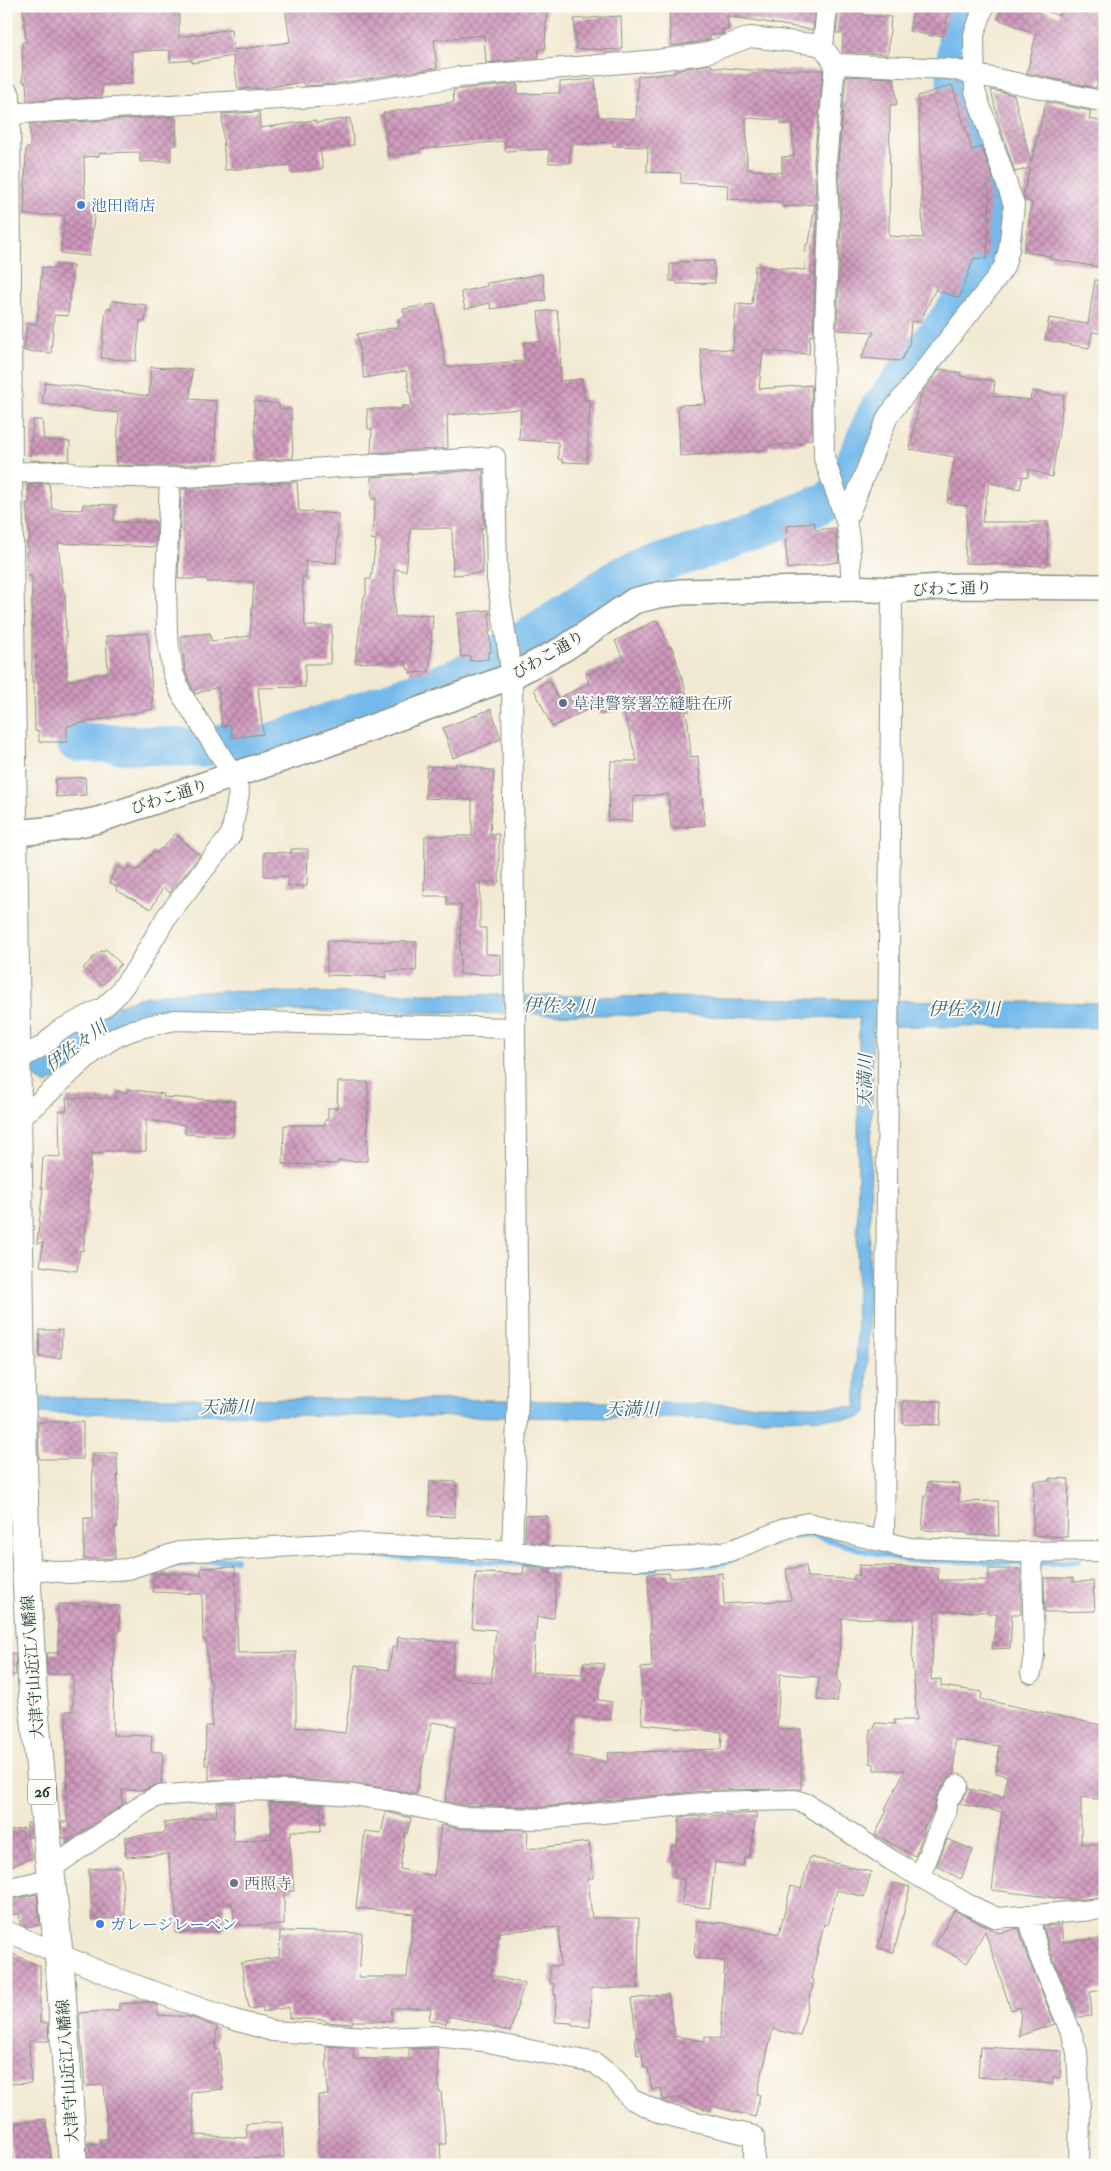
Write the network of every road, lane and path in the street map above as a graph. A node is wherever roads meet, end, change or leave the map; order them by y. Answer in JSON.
{"nodes":[{"id":1,"x":827,"y":6,"type":"edge"},
{"id":2,"x":984,"y":6,"type":"edge"},
{"id":3,"x":823,"y":47,"type":"junction"},
{"id":4,"x":835,"y":64,"type":"junction"},
{"id":5,"x":974,"y":75,"type":"junction"},
{"id":6,"x":1105,"y":102,"type":"edge"},
{"id":7,"x":7,"y":107,"type":"edge"},
{"id":8,"x":170,"y":478,"type":"junction"},
{"id":9,"x":8,"y":485,"type":"edge"},
{"id":10,"x":846,"y":521,"type":"junction"},
{"id":11,"x":1105,"y":587,"type":"edge"},
{"id":12,"x":852,"y":588,"type":"junction"},
{"id":13,"x":892,"y":590,"type":"junction"},
{"id":14,"x":512,"y":676,"type":"junction"},
{"id":15,"x":233,"y":775,"type":"junction"},
{"id":16,"x":10,"y":834,"type":"edge"},
{"id":17,"x":82,"y":1021,"type":"junction"},
{"id":18,"x":515,"y":1025,"type":"junction"},
{"id":19,"x":99,"y":1046,"type":"junction"},
{"id":20,"x":18,"y":1060,"type":"junction"},
{"id":21,"x":12,"y":1121,"type":"edge"},
{"id":22,"x":884,"y":1542,"type":"junction"},
{"id":23,"x":512,"y":1551,"type":"junction"},
{"id":24,"x":1105,"y":1551,"type":"edge"},
{"id":25,"x":1032,"y":1552,"type":"junction"},
{"id":26,"x":26,"y":1568,"type":"junction"},
{"id":27,"x":1031,"y":1673,"type":"dead end"},
{"id":28,"x":958,"y":1785,"type":"dead end"},
{"id":29,"x":50,"y":1874,"type":"junction"},
{"id":30,"x":920,"y":1876,"type":"junction"},
{"id":31,"x":6,"y":1889,"type":"edge"},
{"id":32,"x":1105,"y":1909,"type":"edge"},
{"id":33,"x":1028,"y":1915,"type":"junction"},
{"id":34,"x":6,"y":1931,"type":"edge"},
{"id":35,"x":59,"y":1954,"type":"junction"},
{"id":36,"x":73,"y":2165,"type":"edge"},
{"id":37,"x":754,"y":2165,"type":"edge"},
{"id":38,"x":1079,"y":2165,"type":"edge"}],
"edges":[{"from":1,"to":3,"type":"street"},
{"from":2,"to":5,"type":"street"},
{"from":3,"to":4,"type":"street"},
{"from":3,"to":7,"type":"street"},
{"from":4,"to":5,"type":"street"},
{"from":4,"to":10,"type":"street"},
{"from":5,"to":6,"type":"street"},
{"from":5,"to":10,"type":"street"},
{"from":7,"to":9,"type":"main road","name":"大津守山近江八幡線","number":"26"},
{"from":8,"to":9,"type":"street"},
{"from":8,"to":14,"type":"street"},
{"from":8,"to":15,"type":"street"},
{"from":9,"to":16,"type":"main road","name":"大津守山近江八幡線","number":"26"},
{"from":10,"to":12,"type":"street"},
{"from":11,"to":13,"type":"street","name":"びわこ通り"},
{"from":12,"to":13,"type":"street","name":"びわこ通り"},
{"from":12,"to":14,"type":"street","name":"びわこ通り"},
{"from":13,"to":22,"type":"street"},
{"from":14,"to":15,"type":"street","name":"びわこ通り"},
{"from":14,"to":18,"type":"street"},
{"from":15,"to":16,"type":"street","name":"びわこ通り"},
{"from":15,"to":17,"type":"street"},
{"from":16,"to":20,"type":"main road","name":"大津守山近江八幡線","number":"26"},
{"from":17,"to":19,"type":"street"},
{"from":17,"to":20,"type":"street"},
{"from":18,"to":19,"type":"street"},
{"from":18,"to":23,"type":"street"},
{"from":19,"to":21,"type":"street"},
{"from":20,"to":21,"type":"main road","name":"大津守山近江八幡線","number":"26"},
{"from":21,"to":26,"type":"main road","name":"大津守山近江八幡線","number":"26"},
{"from":22,"to":23,"type":"street"},
{"from":22,"to":25,"type":"street"},
{"from":23,"to":26,"type":"street"},
{"from":24,"to":25,"type":"street"},
{"from":25,"to":27,"type":"street"},
{"from":26,"to":29,"type":"main road","name":"大津守山近江八幡線","number":"26"},
{"from":28,"to":30,"type":"street"},
{"from":29,"to":30,"type":"street"},
{"from":29,"to":31,"type":"street"},
{"from":29,"to":35,"type":"main road","name":"大津守山近江八幡線","number":"26"},
{"from":30,"to":33,"type":"street"},
{"from":32,"to":33,"type":"street"},
{"from":33,"to":38,"type":"street"},
{"from":34,"to":35,"type":"street"},
{"from":35,"to":36,"type":"main road","name":"大津守山近江八幡線","number":"26"},
{"from":35,"to":37,"type":"street"}]}
